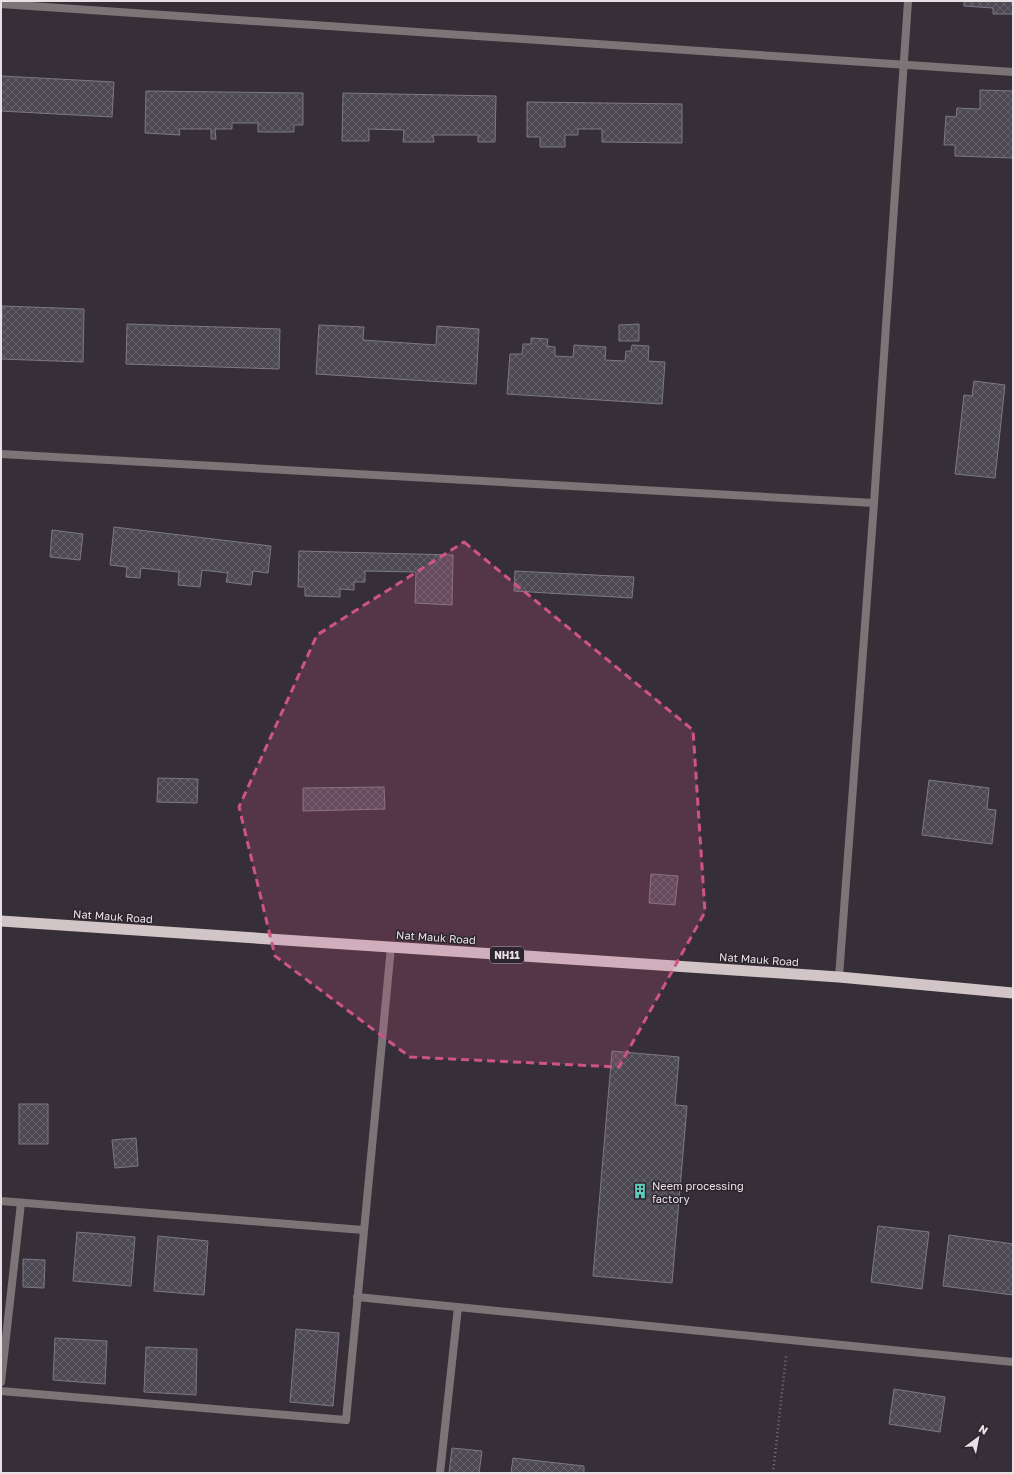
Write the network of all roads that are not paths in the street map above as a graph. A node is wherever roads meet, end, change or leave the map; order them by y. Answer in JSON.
{"nodes":[{"id":1,"x":908,"y":1,"type":"edge"},
{"id":2,"x":1,"y":4,"type":"edge"},
{"id":3,"x":903,"y":64,"type":"junction"},
{"id":4,"x":1013,"y":72,"type":"edge"},
{"id":5,"x":1,"y":454,"type":"edge"},
{"id":6,"x":874,"y":503,"type":"junction"},
{"id":7,"x":1,"y":921,"type":"edge"},
{"id":8,"x":390,"y":947,"type":"junction"},
{"id":9,"x":839,"y":977,"type":"junction"},
{"id":10,"x":1013,"y":993,"type":"edge"},
{"id":11,"x":1,"y":1201,"type":"edge"},
{"id":12,"x":21,"y":1203,"type":"junction"},
{"id":13,"x":363,"y":1230,"type":"junction"},
{"id":14,"x":357,"y":1297,"type":"junction"},
{"id":15,"x":458,"y":1307,"type":"junction"},
{"id":16,"x":1013,"y":1362,"type":"edge"},
{"id":17,"x":1,"y":1382,"type":"edge"},
{"id":18,"x":1,"y":1391,"type":"edge"},
{"id":19,"x":440,"y":1473,"type":"edge"}],
"edges":[{"from":1,"to":3,"type":"street"},
{"from":2,"to":3,"type":"street"},
{"from":3,"to":4,"type":"street"},
{"from":3,"to":6,"type":"street"},
{"from":5,"to":6,"type":"street"},
{"from":6,"to":9,"type":"street"},
{"from":7,"to":8,"type":"highway","name":"Nat Mauk Road","number":"NH11"},
{"from":8,"to":9,"type":"highway","name":"Nat Mauk Road","number":"NH11"},
{"from":8,"to":13,"type":"street"},
{"from":9,"to":10,"type":"highway","name":"Nat Mauk Road","number":"NH11"},
{"from":11,"to":12,"type":"street"},
{"from":12,"to":13,"type":"street"},
{"from":12,"to":17,"type":"street"},
{"from":13,"to":14,"type":"street"},
{"from":14,"to":15,"type":"street"},
{"from":14,"to":18,"type":"street"},
{"from":15,"to":16,"type":"street"},
{"from":15,"to":19,"type":"street"}]}
